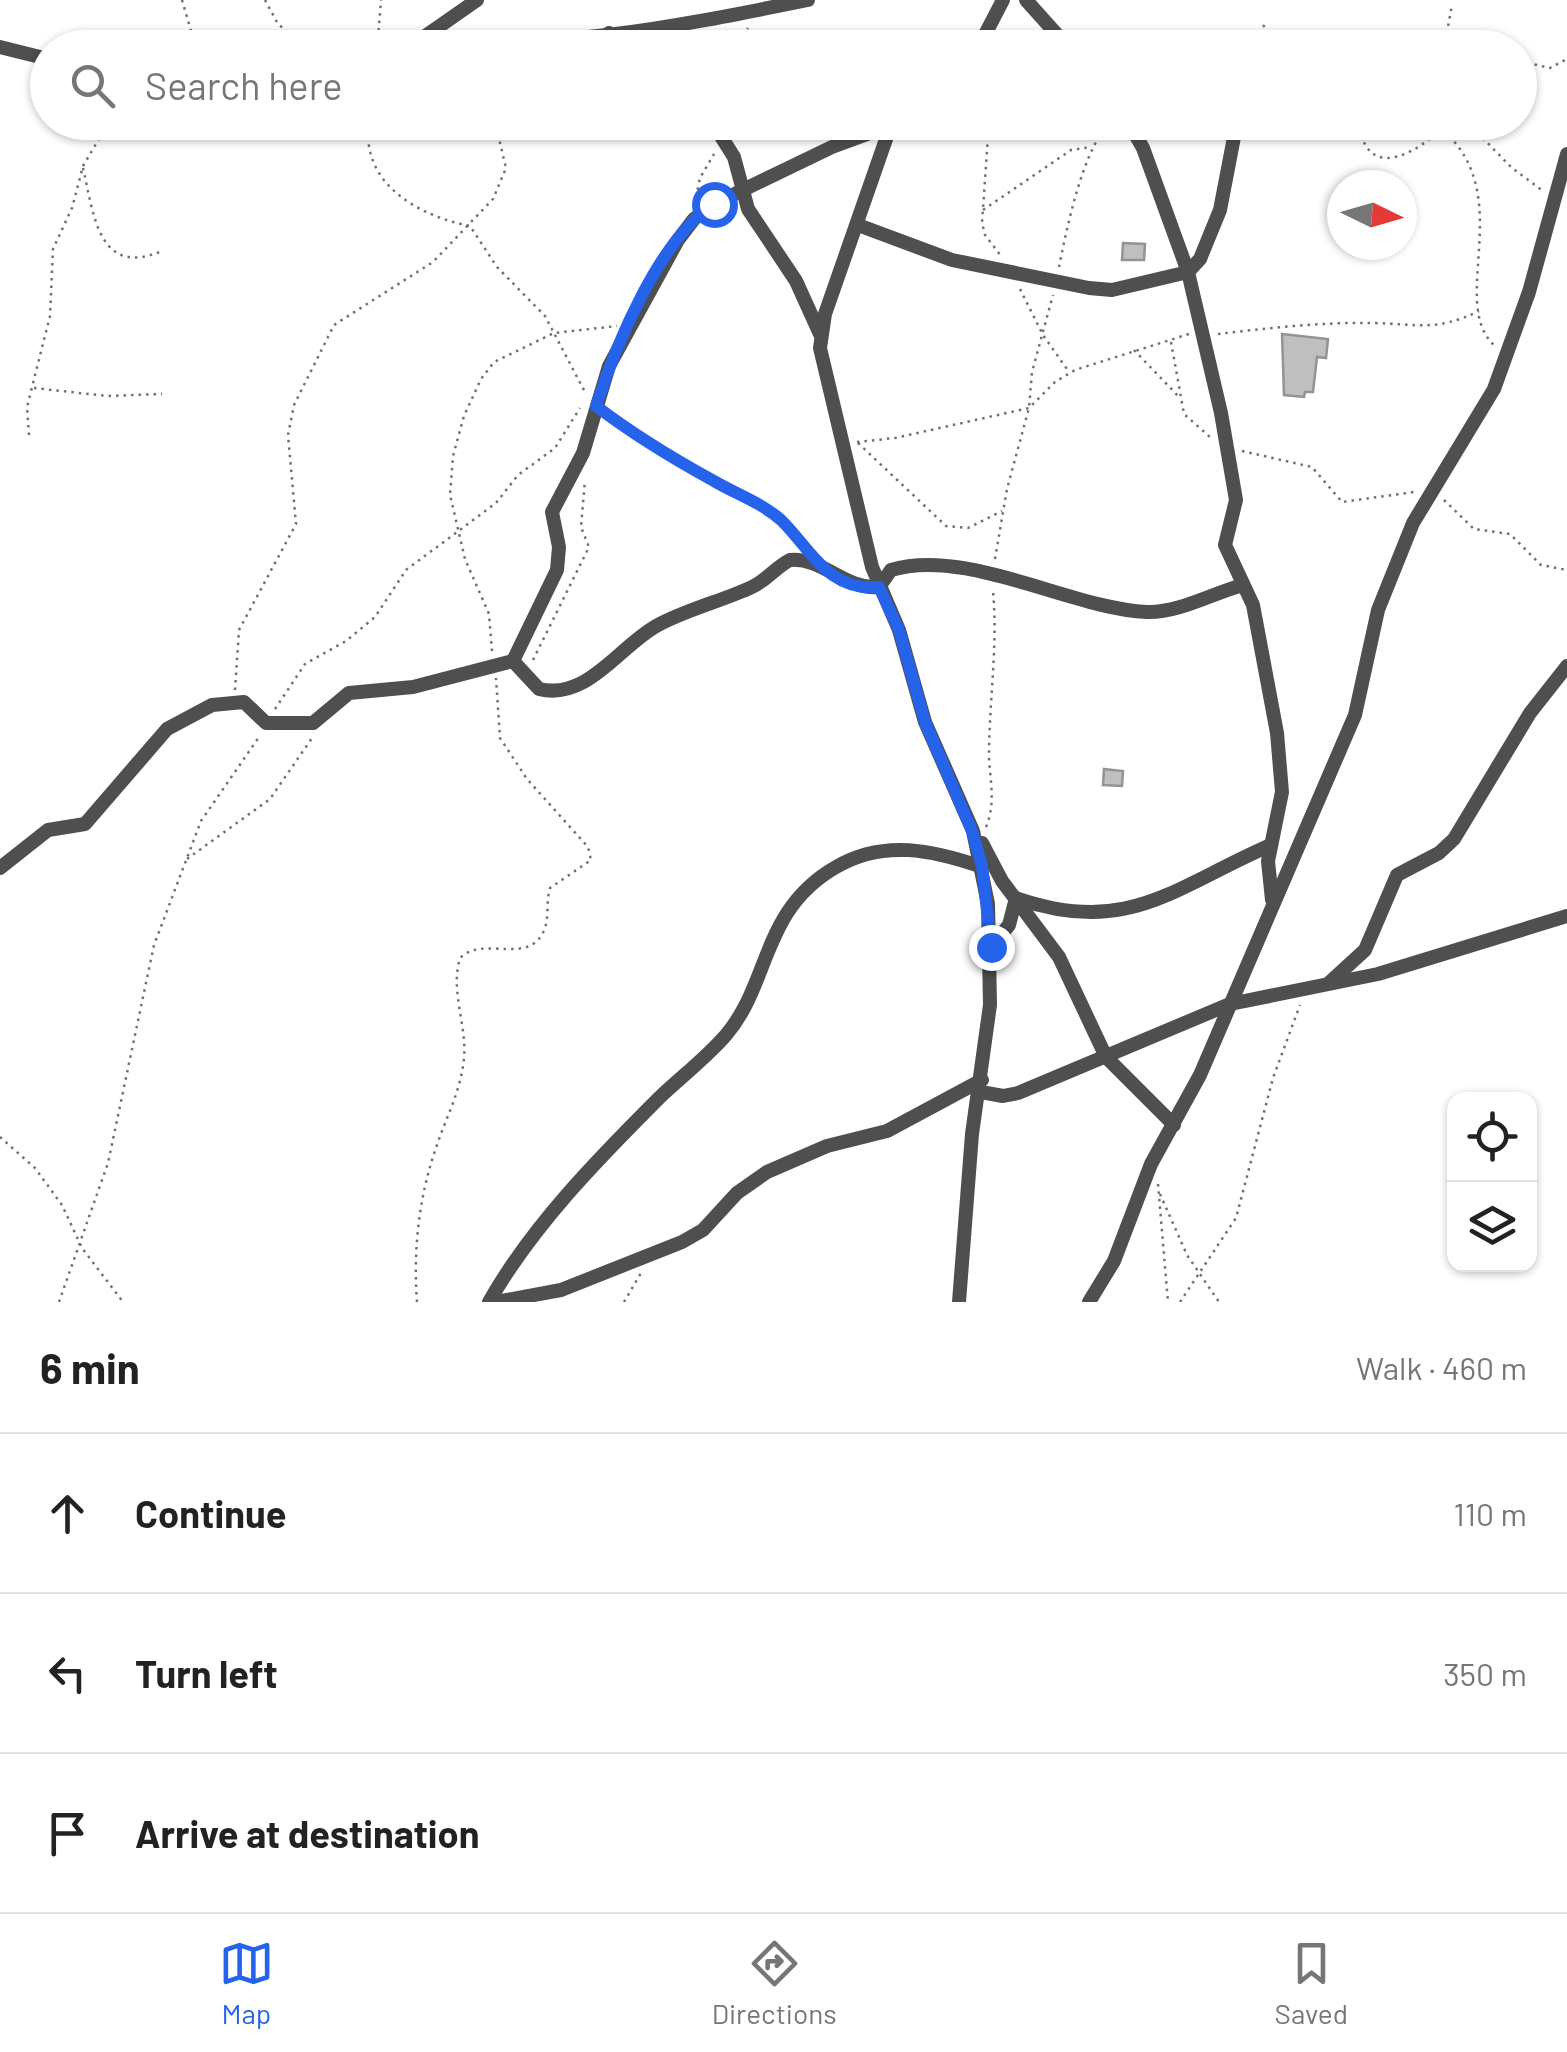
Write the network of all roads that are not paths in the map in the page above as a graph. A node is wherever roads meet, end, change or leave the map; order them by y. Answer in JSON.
{"nodes":[{"id":1,"x":478,"y":0,"type":"edge"},
{"id":2,"x":808,"y":0,"type":"edge"},
{"id":3,"x":1004,"y":0,"type":"edge"},
{"id":4,"x":1026,"y":0,"type":"edge"},
{"id":5,"x":433,"y":30,"type":"edge"},
{"id":6,"x":629,"y":30,"type":"edge"},
{"id":7,"x":988,"y":30,"type":"edge"},
{"id":8,"x":1053,"y":30,"type":"edge"},
{"id":9,"x":0,"y":47,"type":"edge"},
{"id":10,"x":30,"y":55,"type":"edge"},
{"id":11,"x":723,"y":140,"type":"edge"},
{"id":12,"x":846,"y":140,"type":"edge"},
{"id":13,"x":886,"y":140,"type":"edge"},
{"id":14,"x":1138,"y":140,"type":"edge"},
{"id":15,"x":1233,"y":140,"type":"edge"},
{"id":16,"x":1567,"y":154,"type":"edge"},
{"id":17,"x":742,"y":191,"type":"junction"},
{"id":18,"x":858,"y":225,"type":"junction"},
{"id":19,"x":1188,"y":272,"type":"junction"},
{"id":20,"x":820,"y":334,"type":"junction"},
{"id":21,"x":1243,"y":584,"type":"junction"},
{"id":22,"x":879,"y":587,"type":"junction"},
{"id":23,"x":513,"y":661,"type":"junction"},
{"id":24,"x":1567,"y":666,"type":"edge"},
{"id":25,"x":976,"y":836,"type":"junction"},
{"id":26,"x":1270,"y":845,"type":"junction"},
{"id":27,"x":982,"y":866,"type":"junction"},
{"id":28,"x":0,"y":868,"type":"edge"},
{"id":29,"x":1016,"y":898,"type":"junction"},
{"id":30,"x":1272,"y":902,"type":"junction"},
{"id":31,"x":1567,"y":916,"type":"edge"},
{"id":32,"x":991,"y":947,"type":"junction"},
{"id":33,"x":1329,"y":984,"type":"junction"},
{"id":34,"x":1230,"y":1004,"type":"junction"},
{"id":35,"x":1106,"y":1057,"type":"junction"},
{"id":36,"x":982,"y":1086,"type":"junction"},
{"id":37,"x":1174,"y":1125,"type":"junction"},
{"id":38,"x":493,"y":1302,"type":"edge"},
{"id":39,"x":959,"y":1302,"type":"edge"},
{"id":40,"x":1089,"y":1302,"type":"edge"}],
"edges":[{"from":1,"to":5,"type":"street"},
{"from":2,"to":6,"type":"street"},
{"from":3,"to":7,"type":"street"},
{"from":4,"to":8,"type":"street"},
{"from":9,"to":10,"type":"street"},
{"from":11,"to":17,"type":"street"},
{"from":12,"to":17,"type":"street"},
{"from":13,"to":18,"type":"street"},
{"from":14,"to":19,"type":"street"},
{"from":15,"to":19,"type":"street"},
{"from":16,"to":30,"type":"street"},
{"from":17,"to":20,"type":"street"},
{"from":17,"to":23,"type":"street"},
{"from":18,"to":19,"type":"street"},
{"from":18,"to":20,"type":"street"},
{"from":19,"to":21,"type":"street"},
{"from":20,"to":22,"type":"street"},
{"from":21,"to":22,"type":"street"},
{"from":21,"to":26,"type":"street"},
{"from":22,"to":23,"type":"street"},
{"from":22,"to":25,"type":"street"},
{"from":23,"to":28,"type":"street"},
{"from":24,"to":33,"type":"street"},
{"from":25,"to":27,"type":"street"},
{"from":25,"to":29,"type":"street"},
{"from":26,"to":29,"type":"street"},
{"from":26,"to":30,"type":"street"},
{"from":27,"to":32,"type":"street"},
{"from":27,"to":38,"type":"street"},
{"from":29,"to":32,"type":"street"},
{"from":29,"to":35,"type":"street"},
{"from":30,"to":34,"type":"street"},
{"from":31,"to":33,"type":"street"},
{"from":32,"to":36,"type":"street"},
{"from":33,"to":34,"type":"street"},
{"from":34,"to":35,"type":"street"},
{"from":34,"to":37,"type":"street"},
{"from":35,"to":36,"type":"street"},
{"from":35,"to":37,"type":"street"},
{"from":36,"to":38,"type":"street"},
{"from":36,"to":39,"type":"street"},
{"from":37,"to":40,"type":"street"}]}
